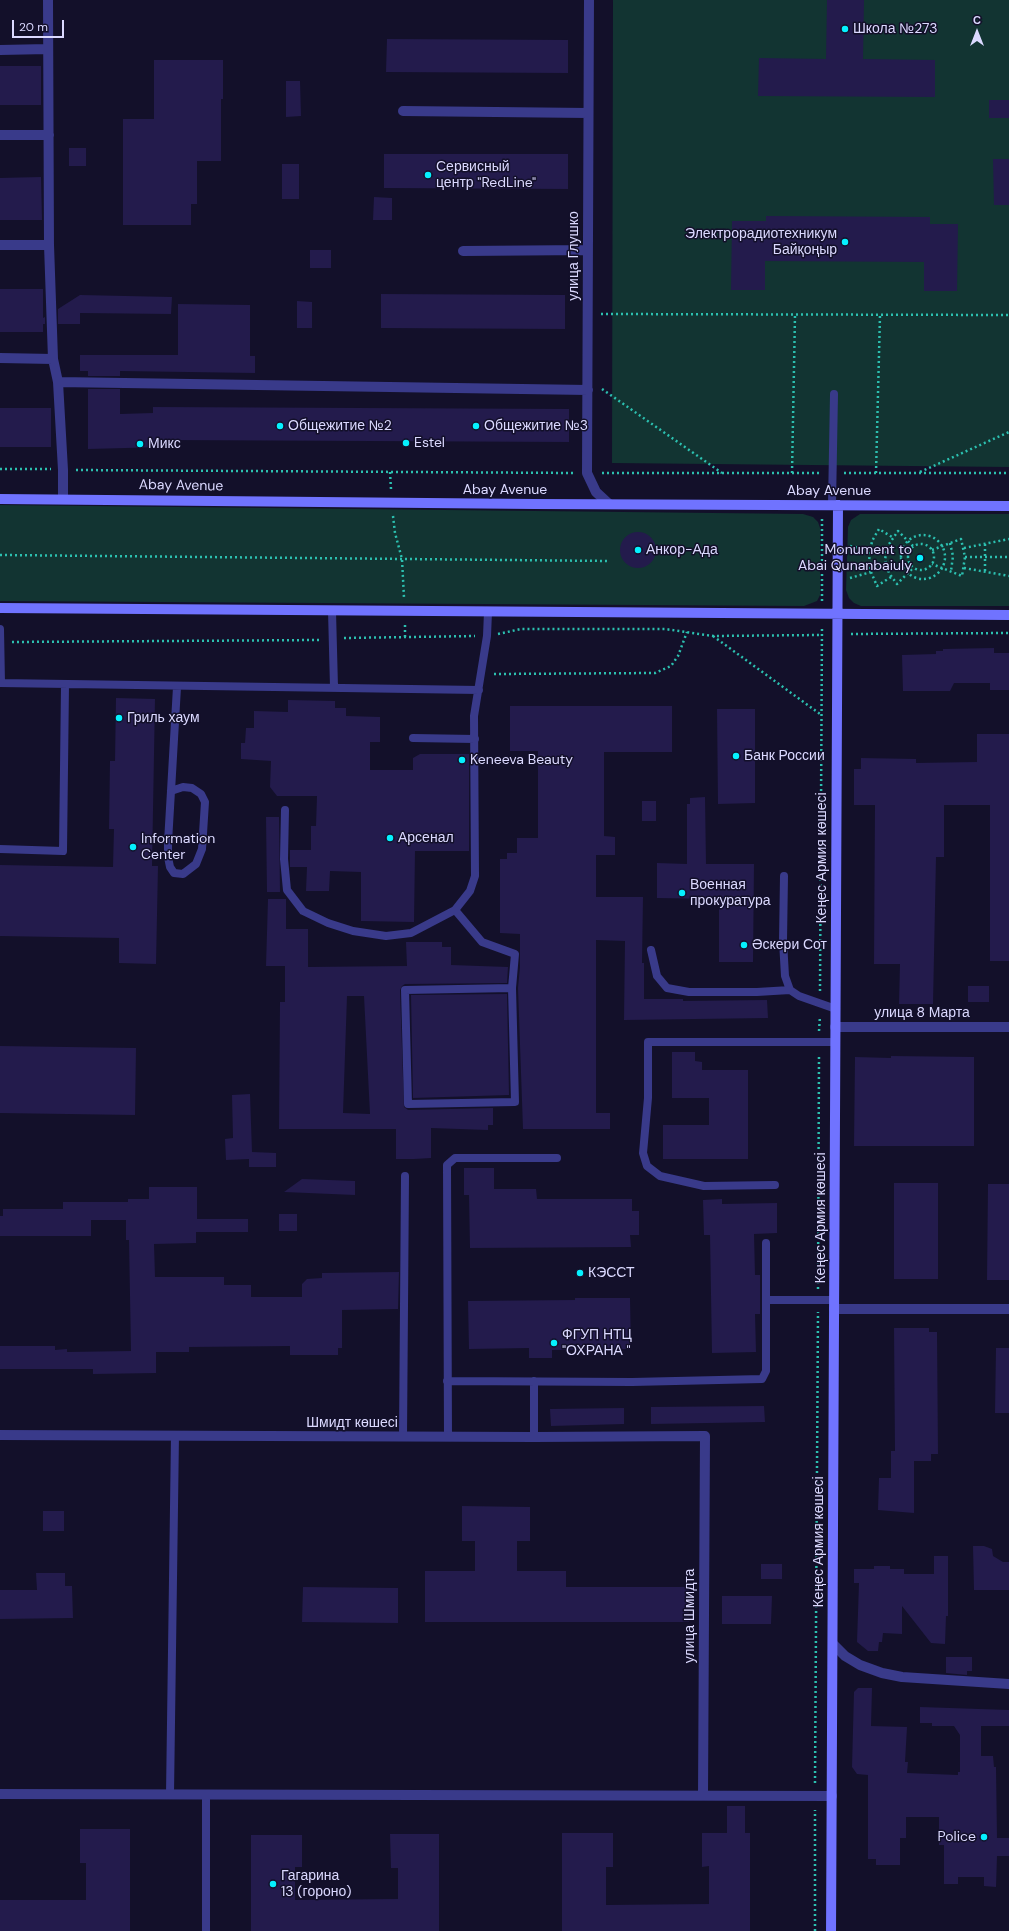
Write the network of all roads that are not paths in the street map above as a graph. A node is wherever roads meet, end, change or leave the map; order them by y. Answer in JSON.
{"nodes":[{"id":1,"x":48,"y":0,"type":"edge"},
{"id":2,"x":589,"y":0,"type":"edge"},
{"id":3,"x":0,"y":50,"type":"edge"},
{"id":4,"x":48,"y":50,"type":"junction"},
{"id":5,"x":403,"y":110,"type":"dead end"},
{"id":6,"x":588,"y":113,"type":"junction"},
{"id":7,"x":0,"y":135,"type":"edge"},
{"id":8,"x":49,"y":135,"type":"junction"},
{"id":9,"x":0,"y":245,"type":"edge"},
{"id":10,"x":49,"y":245,"type":"junction"},
{"id":11,"x":587,"y":250,"type":"junction"},
{"id":12,"x":463,"y":251,"type":"dead end"},
{"id":13,"x":0,"y":358,"type":"edge"},
{"id":14,"x":53,"y":359,"type":"junction"},
{"id":15,"x":58,"y":382,"type":"junction"},
{"id":16,"x":588,"y":390,"type":"junction"},
{"id":17,"x":834,"y":394,"type":"dead end"},
{"id":18,"x":0,"y":499,"type":"edge"},
{"id":19,"x":64,"y":499,"type":"junction"},
{"id":20,"x":609,"y":504,"type":"junction"},
{"id":21,"x":831,"y":505,"type":"junction"},
{"id":22,"x":1009,"y":506,"type":"edge"},
{"id":23,"x":0,"y":608,"type":"edge"},
{"id":24,"x":332,"y":611,"type":"junction"},
{"id":25,"x":488,"y":612,"type":"junction"},
{"id":26,"x":837,"y":614,"type":"junction"},
{"id":27,"x":1009,"y":615,"type":"edge"},
{"id":28,"x":0,"y":629,"type":"edge"},
{"id":29,"x":0,"y":642,"type":"edge"},
{"id":30,"x":1,"y":683,"type":"edge"},
{"id":31,"x":65,"y":684,"type":"junction"},
{"id":32,"x":176,"y":687,"type":"junction"},
{"id":33,"x":334,"y":687,"type":"junction"},
{"id":34,"x":478,"y":690,"type":"junction"},
{"id":35,"x":413,"y":738,"type":"dead end"},
{"id":36,"x":475,"y":739,"type":"junction"},
{"id":37,"x":171,"y":792,"type":"junction"},
{"id":38,"x":285,"y":810,"type":"dead end"},
{"id":39,"x":0,"y":849,"type":"edge"},
{"id":40,"x":784,"y":876,"type":"dead end"},
{"id":41,"x":455,"y":910,"type":"junction"},
{"id":42,"x":650,"y":950,"type":"dead end"},
{"id":43,"x":512,"y":988,"type":"junction"},
{"id":44,"x":790,"y":990,"type":"junction"},
{"id":45,"x":836,"y":1009,"type":"junction"},
{"id":46,"x":835,"y":1027,"type":"junction"},
{"id":47,"x":1009,"y":1027,"type":"edge"},
{"id":48,"x":835,"y":1042,"type":"junction"},
{"id":49,"x":557,"y":1158,"type":"dead end"},
{"id":50,"x":405,"y":1176,"type":"dead end"},
{"id":51,"x":776,"y":1185,"type":"dead end"},
{"id":52,"x":766,"y":1243,"type":"dead end"},
{"id":53,"x":767,"y":1300,"type":"junction"},
{"id":54,"x":834,"y":1304,"type":"junction"},
{"id":55,"x":1009,"y":1309,"type":"edge"},
{"id":56,"x":447,"y":1381,"type":"junction"},
{"id":57,"x":534,"y":1381,"type":"junction"},
{"id":58,"x":0,"y":1435,"type":"edge"},
{"id":59,"x":175,"y":1436,"type":"junction"},
{"id":60,"x":705,"y":1436,"type":"joint"},
{"id":61,"x":403,"y":1437,"type":"junction"},
{"id":62,"x":448,"y":1437,"type":"junction"},
{"id":63,"x":534,"y":1438,"type":"junction"},
{"id":64,"x":833,"y":1644,"type":"junction"},
{"id":65,"x":1009,"y":1684,"type":"edge"},
{"id":66,"x":0,"y":1794,"type":"edge"},
{"id":67,"x":170,"y":1794,"type":"junction"},
{"id":68,"x":206,"y":1794,"type":"junction"},
{"id":69,"x":703,"y":1795,"type":"junction"},
{"id":70,"x":832,"y":1796,"type":"junction"},
{"id":71,"x":206,"y":1931,"type":"edge"},
{"id":72,"x":831,"y":1931,"type":"edge"}],
"edges":[{"from":1,"to":4,"type":"street"},
{"from":2,"to":6,"type":"street","name":"улица Глушко"},
{"from":3,"to":4,"type":"street"},
{"from":4,"to":8,"type":"street"},
{"from":5,"to":6,"type":"street"},
{"from":6,"to":11,"type":"street","name":"улица Глушко"},
{"from":7,"to":8,"type":"street"},
{"from":8,"to":10,"type":"street"},
{"from":9,"to":10,"type":"street"},
{"from":10,"to":14,"type":"street"},
{"from":11,"to":12,"type":"street"},
{"from":11,"to":16,"type":"street","name":"улица Глушко"},
{"from":13,"to":14,"type":"street"},
{"from":14,"to":15,"type":"street"},
{"from":15,"to":16,"type":"street"},
{"from":15,"to":19,"type":"street"},
{"from":16,"to":20,"type":"street","name":"улица Глушко"},
{"from":17,"to":21,"type":"lane"},
{"from":18,"to":19,"type":"main road","name":"Abay Avenue"},
{"from":19,"to":20,"type":"main road","name":"Abay Avenue"},
{"from":20,"to":21,"type":"main road","name":"Abay Avenue"},
{"from":21,"to":22,"type":"main road","name":"Abay Avenue"},
{"from":21,"to":26,"type":"main road","name":"Кеңес Армия көшесі"},
{"from":23,"to":24,"type":"main road"},
{"from":24,"to":25,"type":"main road"},
{"from":24,"to":33,"type":"lane"},
{"from":25,"to":26,"type":"main road"},
{"from":25,"to":34,"type":"lane"},
{"from":26,"to":27,"type":"main road"},
{"from":26,"to":45,"type":"main road","name":"Кеңес Армия көшесі"},
{"from":28,"to":29,"type":"lane"},
{"from":29,"to":30,"type":"lane"},
{"from":30,"to":31,"type":"lane"},
{"from":31,"to":32,"type":"lane"},
{"from":31,"to":39,"type":"lane"},
{"from":32,"to":33,"type":"lane"},
{"from":32,"to":37,"type":"lane"},
{"from":33,"to":34,"type":"lane"},
{"from":34,"to":36,"type":"lane"},
{"from":35,"to":36,"type":"lane"},
{"from":36,"to":41,"type":"lane"},
{"from":37,"to":37,"type":"lane"},
{"from":38,"to":41,"type":"lane"},
{"from":40,"to":44,"type":"lane"},
{"from":41,"to":43,"type":"lane"},
{"from":42,"to":44,"type":"lane"},
{"from":43,"to":43,"type":"lane"},
{"from":44,"to":45,"type":"lane"},
{"from":45,"to":46,"type":"main road","name":"Кеңес Армия көшесі"},
{"from":46,"to":47,"type":"street","name":"улица 8 Марта"},
{"from":46,"to":48,"type":"main road","name":"Кеңес Армия көшесі"},
{"from":48,"to":51,"type":"lane"},
{"from":48,"to":54,"type":"main road","name":"Кеңес Армия көшесі"},
{"from":49,"to":56,"type":"lane"},
{"from":50,"to":61,"type":"lane"},
{"from":52,"to":53,"type":"lane"},
{"from":53,"to":54,"type":"lane"},
{"from":53,"to":57,"type":"lane"},
{"from":54,"to":55,"type":"street"},
{"from":54,"to":64,"type":"main road","name":"Кеңес Армия көшесі"},
{"from":56,"to":57,"type":"lane"},
{"from":56,"to":62,"type":"lane"},
{"from":57,"to":63,"type":"lane"},
{"from":58,"to":59,"type":"street","name":"Шмидт көшесі"},
{"from":59,"to":61,"type":"street","name":"Шмидт көшесі"},
{"from":59,"to":67,"type":"lane"},
{"from":60,"to":63,"type":"street","name":"Шмидт көшесі"},
{"from":60,"to":69,"type":"street","name":"улица Шмидта"},
{"from":61,"to":62,"type":"street","name":"Шмидт көшесі"},
{"from":62,"to":63,"type":"street","name":"Шмидт көшесі"},
{"from":64,"to":65,"type":"street"},
{"from":64,"to":70,"type":"main road","name":"Кеңес Армия көшесі"},
{"from":66,"to":67,"type":"street"},
{"from":67,"to":68,"type":"street"},
{"from":68,"to":69,"type":"street"},
{"from":68,"to":71,"type":"lane"},
{"from":69,"to":70,"type":"street"},
{"from":70,"to":72,"type":"main road","name":"Кеңес Армия көшесі"}]}
